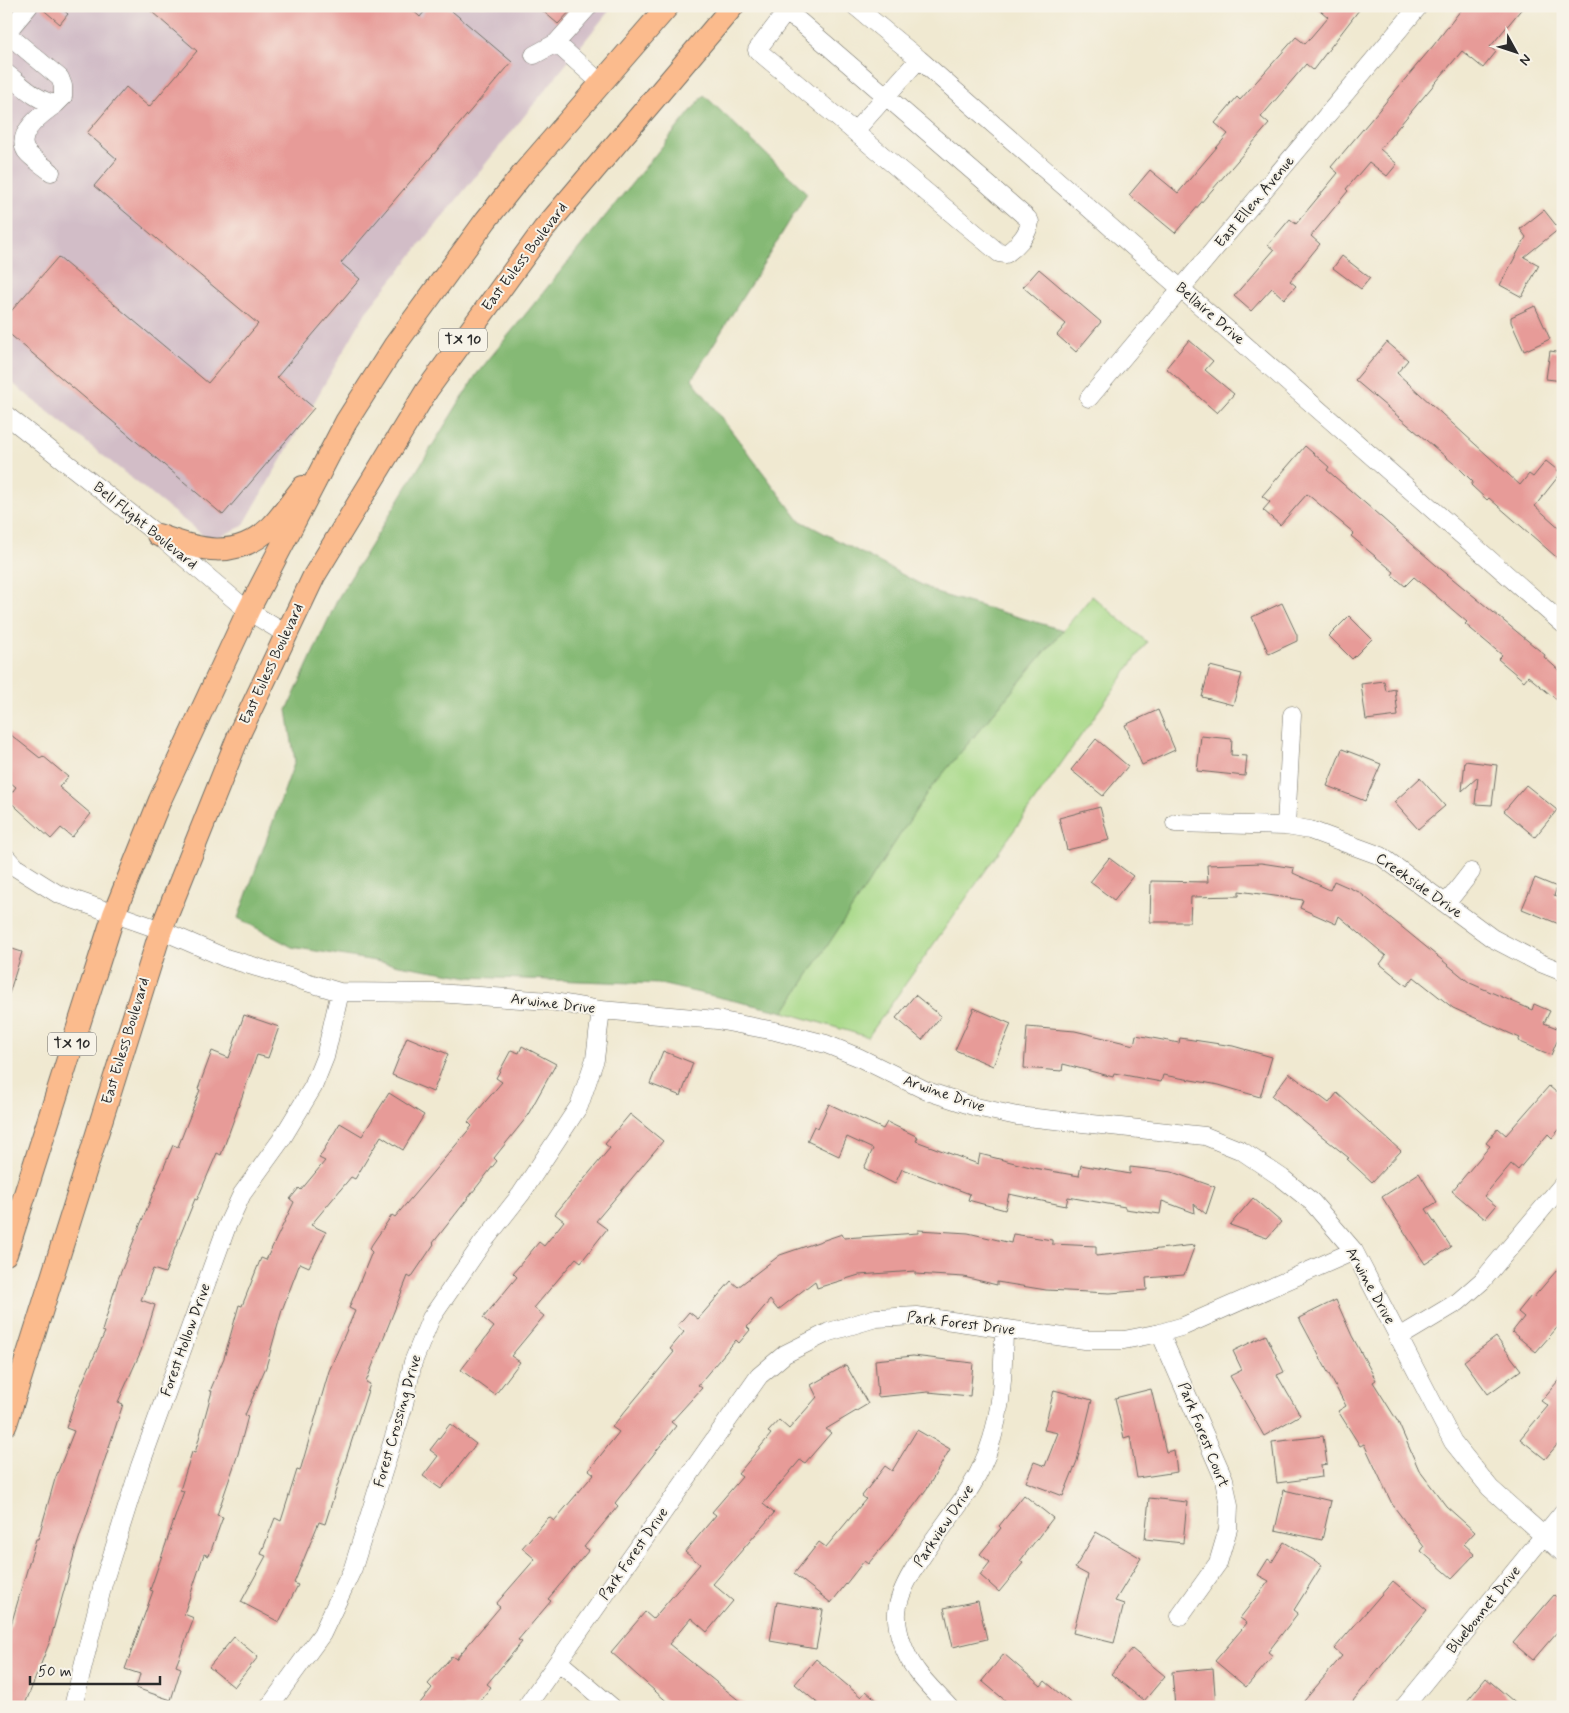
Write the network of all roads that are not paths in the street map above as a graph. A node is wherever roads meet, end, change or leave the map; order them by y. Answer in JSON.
{"nodes":[{"id":1,"x":29,"y":6,"type":"edge"},
{"id":2,"x":589,"y":6,"type":"edge"},
{"id":3,"x":668,"y":6,"type":"edge"},
{"id":4,"x":733,"y":6,"type":"edge"},
{"id":5,"x":854,"y":6,"type":"edge"},
{"id":6,"x":1419,"y":6,"type":"edge"},
{"id":7,"x":6,"y":33,"type":"edge"},
{"id":8,"x":556,"y":43,"type":"junction"},
{"id":9,"x":534,"y":55,"type":"dead end"},
{"id":10,"x":919,"y":59,"type":"junction"},
{"id":11,"x":6,"y":73,"type":"edge"},
{"id":12,"x":601,"y":83,"type":"junction"},
{"id":13,"x":886,"y":97,"type":"junction"},
{"id":14,"x":56,"y":104,"type":"junction"},
{"id":15,"x":855,"y":131,"type":"junction"},
{"id":16,"x":51,"y":172,"type":"dead end"},
{"id":17,"x":1182,"y":290,"type":"junction"},
{"id":18,"x":1089,"y":398,"type":"dead end"},
{"id":19,"x":6,"y":415,"type":"edge"},
{"id":20,"x":346,"y":422,"type":"junction"},
{"id":21,"x":158,"y":535,"type":"junction"},
{"id":22,"x":248,"y":611,"type":"junction"},
{"id":23,"x":1563,"y":624,"type":"edge"},
{"id":24,"x":286,"y":634,"type":"junction"},
{"id":25,"x":1292,"y":715,"type":"dead end"},
{"id":26,"x":1175,"y":823,"type":"dead end"},
{"id":27,"x":1286,"y":826,"type":"junction"},
{"id":28,"x":6,"y":857,"type":"edge"},
{"id":29,"x":1471,"y":872,"type":"dead end"},
{"id":30,"x":1446,"y":904,"type":"junction"},
{"id":31,"x":114,"y":914,"type":"junction"},
{"id":32,"x":161,"y":930,"type":"junction"},
{"id":33,"x":1563,"y":972,"type":"edge"},
{"id":34,"x":340,"y":992,"type":"junction"},
{"id":35,"x":601,"y":1010,"type":"junction"},
{"id":36,"x":1563,"y":1184,"type":"edge"},
{"id":37,"x":1354,"y":1251,"type":"junction"},
{"id":38,"x":6,"y":1254,"type":"edge"},
{"id":39,"x":1004,"y":1330,"type":"junction"},
{"id":40,"x":1160,"y":1333,"type":"junction"},
{"id":41,"x":1398,"y":1338,"type":"junction"},
{"id":42,"x":6,"y":1424,"type":"edge"},
{"id":43,"x":1563,"y":1512,"type":"edge"},
{"id":44,"x":1543,"y":1536,"type":"junction"},
{"id":45,"x":1563,"y":1553,"type":"edge"},
{"id":46,"x":1180,"y":1616,"type":"dead end"},
{"id":47,"x":559,"y":1662,"type":"junction"},
{"id":48,"x":74,"y":1707,"type":"edge"},
{"id":49,"x":270,"y":1707,"type":"edge"},
{"id":50,"x":526,"y":1707,"type":"edge"},
{"id":51,"x":612,"y":1707,"type":"edge"},
{"id":52,"x":948,"y":1707,"type":"edge"},
{"id":53,"x":1404,"y":1707,"type":"edge"}],
"edges":[{"from":1,"to":7,"type":"street"},
{"from":2,"to":8,"type":"street"},
{"from":3,"to":12,"type":"main road","number":"TX 10"},
{"from":4,"to":24,"type":"main road","name":"East Euless Boulevard","number":"TX 10"},
{"from":5,"to":10,"type":"street","name":"Bellaire Drive"},
{"from":6,"to":17,"type":"street","name":"East Ellen Avenue"},
{"from":7,"to":14,"type":"street"},
{"from":8,"to":9,"type":"street"},
{"from":8,"to":12,"type":"street"},
{"from":10,"to":13,"type":"street"},
{"from":10,"to":17,"type":"street","name":"Bellaire Drive"},
{"from":11,"to":14,"type":"street"},
{"from":12,"to":20,"type":"main road","number":"TX 10"},
{"from":13,"to":15,"type":"street"},
{"from":13,"to":15,"type":"street"},
{"from":13,"to":15,"type":"street"},
{"from":14,"to":16,"type":"street"},
{"from":17,"to":18,"type":"street","name":"East Ellen Avenue"},
{"from":17,"to":23,"type":"street","name":"Bellaire Drive"},
{"from":19,"to":21,"type":"street","name":"Bell Flight Boulevard"},
{"from":20,"to":21,"type":"main road"},
{"from":20,"to":22,"type":"main road","number":"TX 10"},
{"from":21,"to":22,"type":"street","name":"Bell Flight Boulevard"},
{"from":22,"to":24,"type":"street","name":"Bell Flight Boulevard"},
{"from":22,"to":31,"type":"main road","number":"TX 10"},
{"from":24,"to":32,"type":"main road","name":"East Euless Boulevard","number":"TX 10"},
{"from":25,"to":27,"type":"street"},
{"from":26,"to":27,"type":"street","name":"Creekside Drive"},
{"from":27,"to":30,"type":"street","name":"Creekside Drive"},
{"from":28,"to":31,"type":"street","name":"Arwine Drive"},
{"from":29,"to":30,"type":"street"},
{"from":30,"to":33,"type":"street","name":"Creekside Drive"},
{"from":31,"to":32,"type":"street","name":"Arwine Drive"},
{"from":31,"to":38,"type":"main road","number":"TX 10"},
{"from":32,"to":34,"type":"street","name":"Arwine Drive"},
{"from":32,"to":42,"type":"main road","name":"East Euless Boulevard","number":"TX 10"},
{"from":34,"to":35,"type":"street","name":"Arwine Drive"},
{"from":34,"to":48,"type":"street","name":"Forest Hollow Drive"},
{"from":35,"to":37,"type":"street","name":"Arwine Drive"},
{"from":35,"to":49,"type":"street","name":"Forest Crossing Drive"},
{"from":36,"to":41,"type":"street"},
{"from":37,"to":40,"type":"street","name":"Park Forest Drive"},
{"from":37,"to":41,"type":"street","name":"Arwine Drive"},
{"from":39,"to":40,"type":"street","name":"Park Forest Drive"},
{"from":39,"to":47,"type":"street","name":"Park Forest Drive"},
{"from":39,"to":52,"type":"street","name":"Parkview Drive"},
{"from":40,"to":46,"type":"street","name":"Park Forest Court"},
{"from":41,"to":44,"type":"street","name":"Arwine Drive"},
{"from":43,"to":44,"type":"street","name":"Bluebonnet Drive"},
{"from":44,"to":45,"type":"street","name":"Arwine Drive"},
{"from":44,"to":53,"type":"street","name":"Bluebonnet Drive"},
{"from":47,"to":50,"type":"street","name":"Park Forest Drive"},
{"from":47,"to":51,"type":"street"}]}
